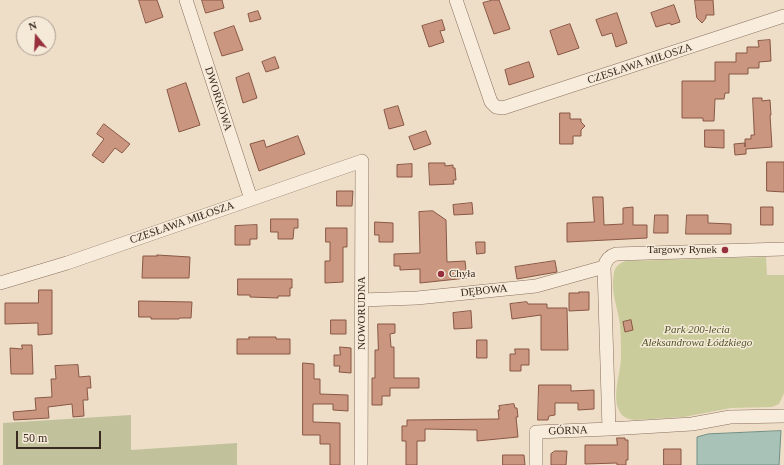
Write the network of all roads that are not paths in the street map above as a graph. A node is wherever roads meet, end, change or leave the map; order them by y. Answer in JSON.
{"nodes":[{"id":1,"x":186,"y":0,"type":"edge"},
{"id":2,"x":456,"y":0,"type":"edge"},
{"id":3,"x":784,"y":16,"type":"edge"},
{"id":4,"x":362,"y":162,"type":"joint"},
{"id":5,"x":251,"y":199,"type":"junction"},
{"id":6,"x":784,"y":249,"type":"edge"},
{"id":7,"x":604,"y":267,"type":"junction"},
{"id":8,"x":0,"y":283,"type":"edge"},
{"id":9,"x":362,"y":300,"type":"junction"},
{"id":10,"x":784,"y":416,"type":"edge"},
{"id":11,"x":610,"y":429,"type":"junction"},
{"id":12,"x":361,"y":465,"type":"edge"},
{"id":13,"x":536,"y":465,"type":"edge"}],
"edges":[{"from":1,"to":5,"type":"street","name":"DWORKOWA"},
{"from":2,"to":3,"type":"street","name":"CZESŁAWA MIŁOSZA"},
{"from":4,"to":5,"type":"street","name":"CZESŁAWA MIŁOSZA"},
{"from":4,"to":9,"type":"street","name":"NOWORUDNA"},
{"from":5,"to":8,"type":"street","name":"CZESŁAWA MIŁOSZA"},
{"from":6,"to":7,"type":"street"},
{"from":7,"to":9,"type":"street","name":"DĘBOWA"},
{"from":7,"to":11,"type":"street"},
{"from":9,"to":12,"type":"street","name":"NOWORUDNA"},
{"from":10,"to":11,"type":"street"},
{"from":11,"to":13,"type":"street","name":"GÓRNA"}]}
